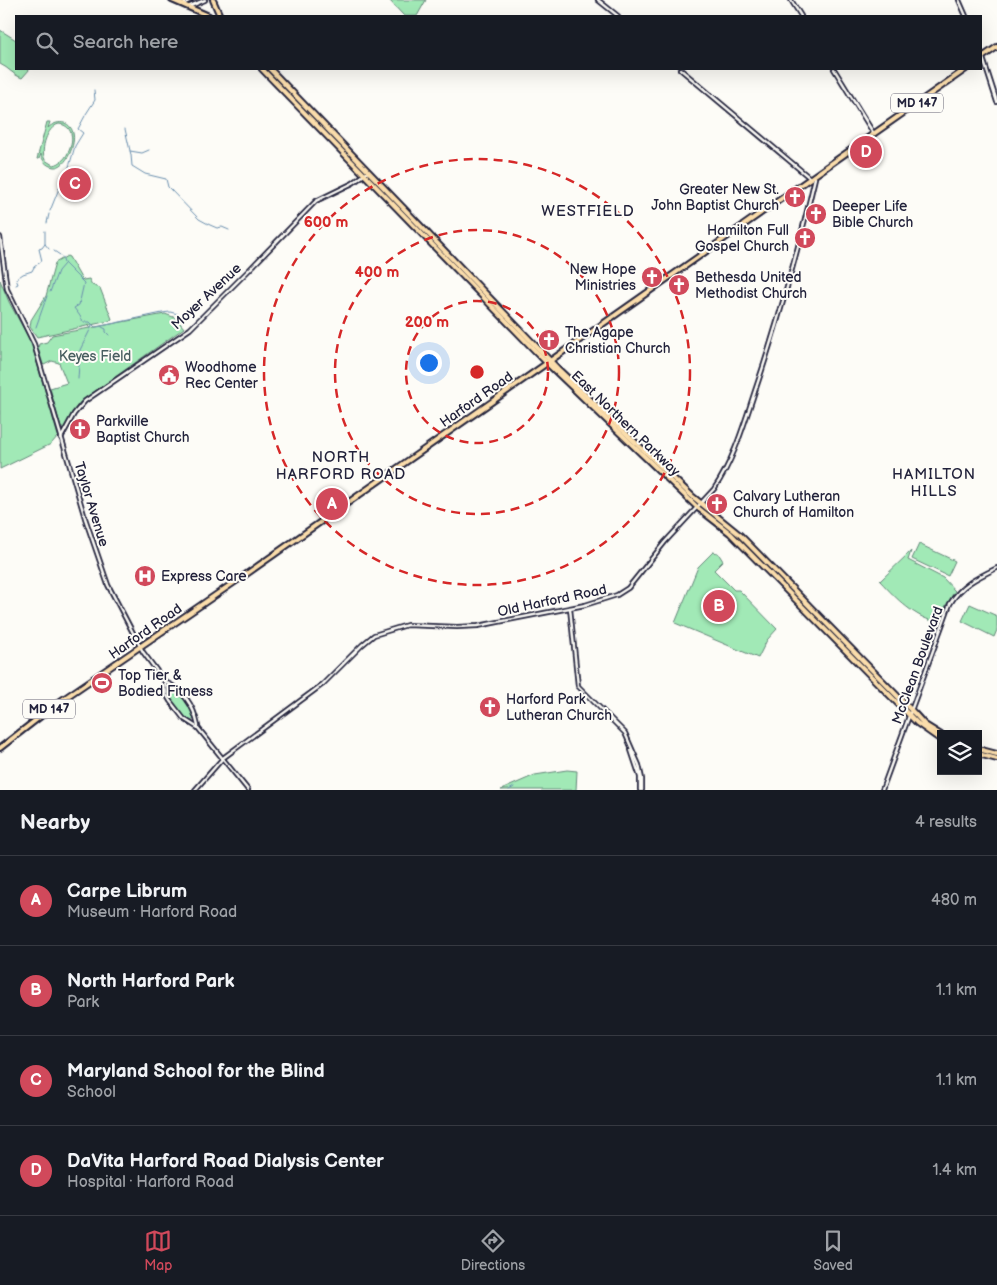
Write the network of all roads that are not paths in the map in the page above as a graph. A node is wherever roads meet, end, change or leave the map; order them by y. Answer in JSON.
{"nodes":[{"id":1,"x":172,"y":0,"type":"edge"},
{"id":2,"x":191,"y":0,"type":"edge"},
{"id":3,"x":205,"y":0,"type":"edge"},
{"id":4,"x":213,"y":0,"type":"edge"},
{"id":5,"x":598,"y":0,"type":"edge"},
{"id":6,"x":790,"y":0,"type":"edge"},
{"id":7,"x":959,"y":0,"type":"edge"},
{"id":8,"x":181,"y":5,"type":"junction"},
{"id":9,"x":187,"y":8,"type":"junction"},
{"id":10,"x":206,"y":15,"type":"edge"},
{"id":11,"x":220,"y":15,"type":"edge"},
{"id":12,"x":617,"y":15,"type":"edge"},
{"id":13,"x":800,"y":15,"type":"edge"},
{"id":14,"x":966,"y":15,"type":"edge"},
{"id":15,"x":997,"y":47,"type":"edge"},
{"id":16,"x":982,"y":58,"type":"edge"},
{"id":17,"x":263,"y":70,"type":"edge"},
{"id":18,"x":271,"y":70,"type":"edge"},
{"id":19,"x":681,"y":70,"type":"edge"},
{"id":20,"x":835,"y":70,"type":"edge"},
{"id":21,"x":965,"y":70,"type":"edge"},
{"id":22,"x":279,"y":82,"type":"junction"},
{"id":23,"x":997,"y":102,"type":"edge"},
{"id":24,"x":874,"y":134,"type":"junction"},
{"id":25,"x":367,"y":173,"type":"junction"},
{"id":26,"x":814,"y":175,"type":"junction"},
{"id":27,"x":810,"y":178,"type":"junction"},
{"id":28,"x":0,"y":237,"type":"edge"},
{"id":29,"x":548,"y":362,"type":"junction"},
{"id":30,"x":61,"y":438,"type":"junction"},
{"id":31,"x":700,"y":506,"type":"junction"},
{"id":32,"x":997,"y":568,"type":"edge"},
{"id":33,"x":570,"y":608,"type":"junction"},
{"id":34,"x":140,"y":648,"type":"junction"},
{"id":35,"x":165,"y":682,"type":"junction"},
{"id":36,"x":912,"y":711,"type":"junction"},
{"id":37,"x":910,"y":716,"type":"junction"},
{"id":38,"x":198,"y":728,"type":"junction"},
{"id":39,"x":937,"y":732,"type":"edge"},
{"id":40,"x":937,"y":738,"type":"edge"},
{"id":41,"x":0,"y":748,"type":"edge"},
{"id":42,"x":982,"y":750,"type":"edge"},
{"id":43,"x":997,"y":754,"type":"edge"},
{"id":44,"x":982,"y":755,"type":"edge"},
{"id":45,"x":223,"y":758,"type":"junction"},
{"id":46,"x":997,"y":759,"type":"edge"},
{"id":47,"x":195,"y":790,"type":"edge"},
{"id":48,"x":248,"y":790,"type":"edge"},
{"id":49,"x":641,"y":790,"type":"edge"},
{"id":50,"x":882,"y":790,"type":"edge"}],
"edges":[{"from":1,"to":8,"type":"main road"},
{"from":2,"to":8,"type":"street"},
{"from":3,"to":9,"type":"street"},
{"from":4,"to":11,"type":"main road"},
{"from":5,"to":12,"type":"street"},
{"from":6,"to":13,"type":"street"},
{"from":7,"to":14,"type":"street"},
{"from":8,"to":9,"type":"main road"},
{"from":9,"to":10,"type":"main road"},
{"from":15,"to":16,"type":"main road"},
{"from":16,"to":23,"type":"street"},
{"from":17,"to":22,"type":"main road","name":"East Northern Parkway"},
{"from":18,"to":22,"type":"main road","name":"East Northern Parkway"},
{"from":19,"to":27,"type":"street"},
{"from":20,"to":24,"type":"street"},
{"from":21,"to":24,"type":"main road","name":"Harford Road","number":"MD 147"},
{"from":22,"to":25,"type":"main road","name":"East Northern Parkway"},
{"from":24,"to":26,"type":"main road","name":"Harford Road","number":"MD 147"},
{"from":25,"to":29,"type":"main road","name":"East Northern Parkway"},
{"from":25,"to":30,"type":"street","name":"Moyer Avenue"},
{"from":26,"to":27,"type":"main road","name":"Harford Road","number":"MD 147"},
{"from":26,"to":31,"type":"street","name":"Old Harford Road"},
{"from":27,"to":29,"type":"main road","name":"Harford Road","number":"MD 147"},
{"from":28,"to":30,"type":"street","name":"Taylor Avenue"},
{"from":29,"to":31,"type":"main road","name":"East Northern Parkway"},
{"from":29,"to":34,"type":"main road","name":"Harford Road","number":"MD 147"},
{"from":30,"to":34,"type":"street","name":"Taylor Avenue"},
{"from":31,"to":33,"type":"street","name":"Old Harford Road"},
{"from":31,"to":36,"type":"main road","name":"East Northern Parkway"},
{"from":31,"to":37,"type":"main road","name":"East Northern Parkway"},
{"from":32,"to":36,"type":"street","name":"McClean Boulevard"},
{"from":33,"to":45,"type":"street","name":"Old Harford Road"},
{"from":33,"to":49,"type":"street"},
{"from":34,"to":35,"type":"street","name":"Taylor Avenue"},
{"from":34,"to":41,"type":"main road","name":"Harford Road","number":"MD 147"},
{"from":35,"to":38,"type":"street","name":"Taylor Avenue"},
{"from":35,"to":38,"type":"street","name":"Taylor Avenue"},
{"from":36,"to":37,"type":"street","name":"McClean Boulevard"},
{"from":36,"to":39,"type":"main road","name":"East Northern Parkway"},
{"from":37,"to":40,"type":"main road","name":"East Northern Parkway"},
{"from":37,"to":50,"type":"street","name":"McClean Boulevard"},
{"from":38,"to":45,"type":"street","name":"Taylor Avenue"},
{"from":42,"to":43,"type":"main road"},
{"from":44,"to":46,"type":"main road"},
{"from":45,"to":47,"type":"street","name":"Old Harford Road"},
{"from":45,"to":48,"type":"street","name":"Taylor Avenue"}]}
